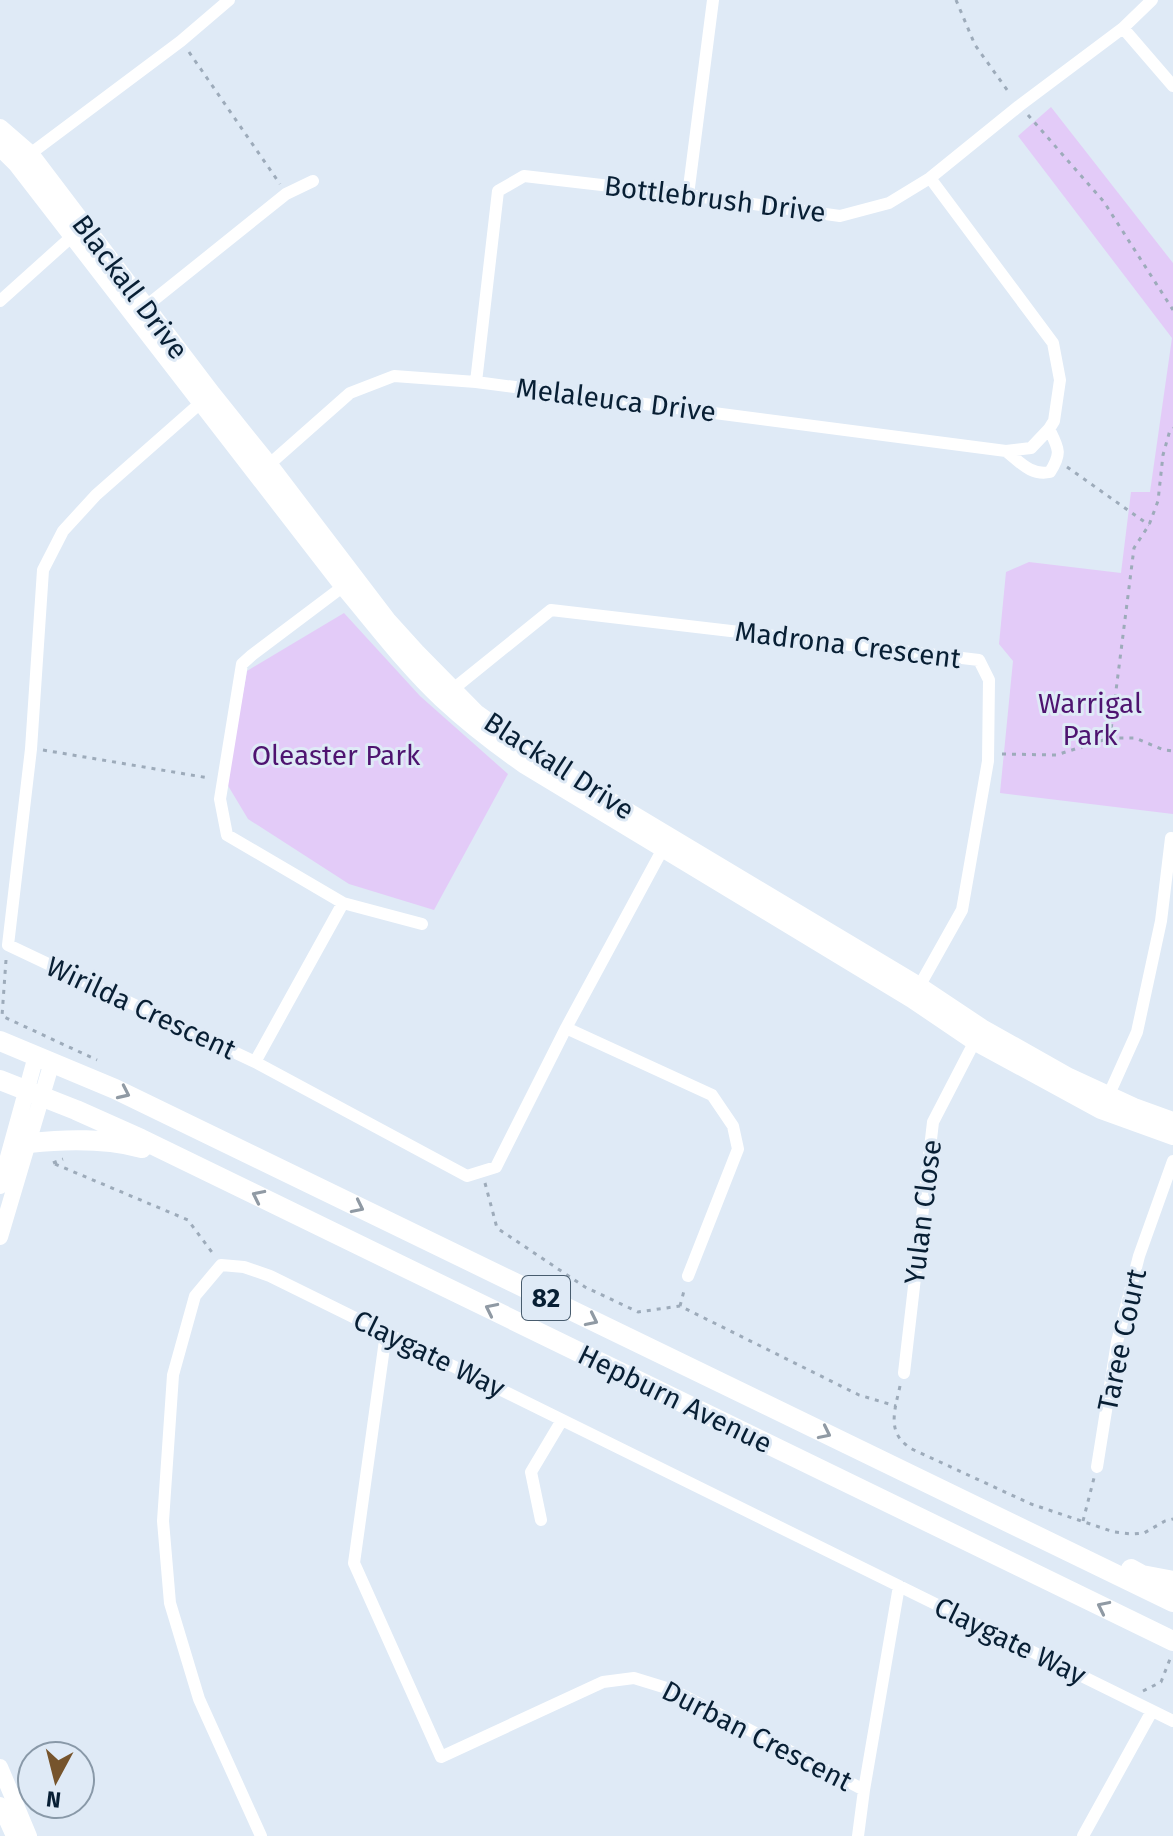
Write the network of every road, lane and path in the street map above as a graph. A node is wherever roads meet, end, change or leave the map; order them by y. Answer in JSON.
{"nodes":[{"id":1,"x":229,"y":0,"type":"edge"},
{"id":2,"x":713,"y":0,"type":"edge"},
{"id":3,"x":956,"y":0,"type":"edge"},
{"id":4,"x":1152,"y":0,"type":"edge"},
{"id":5,"x":1123,"y":28,"type":"junction"},
{"id":6,"x":181,"y":41,"type":"junction"},
{"id":7,"x":1173,"y":86,"type":"edge"},
{"id":8,"x":1019,"y":106,"type":"junction"},
{"id":9,"x":0,"y":128,"type":"edge"},
{"id":10,"x":0,"y":147,"type":"edge"},
{"id":11,"x":24,"y":159,"type":"junction"},
{"id":12,"x":930,"y":178,"type":"junction"},
{"id":13,"x":313,"y":181,"type":"dead end"},
{"id":14,"x":286,"y":194,"type":"junction"},
{"id":15,"x":688,"y":195,"type":"junction"},
{"id":16,"x":77,"y":231,"type":"junction"},
{"id":17,"x":0,"y":301,"type":"edge"},
{"id":18,"x":141,"y":310,"type":"junction"},
{"id":19,"x":1173,"y":310,"type":"edge"},
{"id":20,"x":476,"y":382,"type":"junction"},
{"id":21,"x":207,"y":398,"type":"junction"},
{"id":22,"x":1173,"y":428,"type":"edge"},
{"id":23,"x":1049,"y":429,"type":"junction"},
{"id":24,"x":1006,"y":451,"type":"junction"},
{"id":25,"x":1056,"y":461,"type":"junction"},
{"id":26,"x":263,"y":469,"type":"junction"},
{"id":27,"x":1149,"y":525,"type":"junction"},
{"id":28,"x":349,"y":582,"type":"junction"},
{"id":29,"x":447,"y":694,"type":"junction"},
{"id":30,"x":1110,"y":738,"type":"junction"},
{"id":31,"x":31,"y":749,"type":"junction"},
{"id":32,"x":1173,"y":751,"type":"edge"},
{"id":33,"x":988,"y":761,"type":"junction"},
{"id":34,"x":224,"y":780,"type":"junction"},
{"id":35,"x":1171,"y":838,"type":"edge"},
{"id":36,"x":666,"y":842,"type":"junction"},
{"id":37,"x":343,"y":903,"type":"junction"},
{"id":38,"x":1167,"y":921,"type":"edge"},
{"id":39,"x":422,"y":924,"type":"dead end"},
{"id":40,"x":915,"y":993,"type":"junction"},
{"id":41,"x":566,"y":1028,"type":"junction"},
{"id":42,"x":978,"y":1035,"type":"junction"},
{"id":43,"x":0,"y":1041,"type":"edge"},
{"id":44,"x":44,"y":1059,"type":"junction"},
{"id":45,"x":255,"y":1062,"type":"junction"},
{"id":46,"x":0,"y":1080,"type":"edge"},
{"id":47,"x":35,"y":1093,"type":"junction"},
{"id":48,"x":1105,"y":1102,"type":"junction"},
{"id":49,"x":1173,"y":1121,"type":"edge"},
{"id":50,"x":1173,"y":1136,"type":"edge"},
{"id":51,"x":29,"y":1143,"type":"junction"},
{"id":52,"x":181,"y":1158,"type":"junction"},
{"id":53,"x":1173,"y":1161,"type":"edge"},
{"id":54,"x":53,"y":1163,"type":"dead end"},
{"id":55,"x":482,"y":1171,"type":"junction"},
{"id":56,"x":0,"y":1186,"type":"edge"},
{"id":57,"x":0,"y":1237,"type":"edge"},
{"id":58,"x":221,"y":1265,"type":"junction"},
{"id":59,"x":688,"y":1276,"type":"joint"},
{"id":60,"x":680,"y":1306,"type":"junction"},
{"id":61,"x":386,"y":1333,"type":"junction"},
{"id":62,"x":904,"y":1373,"type":"joint"},
{"id":63,"x":896,"y":1406,"type":"junction"},
{"id":64,"x":562,"y":1420,"type":"junction"},
{"id":65,"x":1097,"y":1467,"type":"joint"},
{"id":66,"x":1173,"y":1519,"type":"edge"},
{"id":67,"x":541,"y":1520,"type":"dead end"},
{"id":68,"x":1083,"y":1521,"type":"junction"},
{"id":69,"x":1038,"y":1536,"type":"junction"},
{"id":70,"x":1173,"y":1581,"type":"edge"},
{"id":71,"x":899,"y":1586,"type":"junction"},
{"id":72,"x":1173,"y":1602,"type":"edge"},
{"id":73,"x":1169,"y":1643,"type":"edge"},
{"id":74,"x":1128,"y":1699,"type":"junction"},
{"id":75,"x":1152,"y":1711,"type":"junction"},
{"id":76,"x":1173,"y":1721,"type":"edge"},
{"id":77,"x":0,"y":1767,"type":"edge"},
{"id":78,"x":864,"y":1790,"type":"junction"},
{"id":79,"x":0,"y":1805,"type":"edge"},
{"id":80,"x":14,"y":1836,"type":"edge"},
{"id":81,"x":29,"y":1836,"type":"edge"},
{"id":82,"x":261,"y":1836,"type":"edge"},
{"id":83,"x":858,"y":1836,"type":"edge"},
{"id":84,"x":1083,"y":1836,"type":"edge"}],
"edges":[{"from":1,"to":6,"type":"street"},
{"from":2,"to":15,"type":"street"},
{"from":3,"to":8,"type":"path"},
{"from":4,"to":5,"type":"street","name":"Bottlebrush Drive"},
{"from":5,"to":7,"type":"street"},
{"from":5,"to":8,"type":"street","name":"Bottlebrush Drive"},
{"from":6,"to":11,"type":"street"},
{"from":6,"to":14,"type":"path"},
{"from":8,"to":12,"type":"street","name":"Bottlebrush Drive"},
{"from":8,"to":19,"type":"path"},
{"from":9,"to":11,"type":"main road","name":"Blackall Drive"},
{"from":10,"to":11,"type":"main road","name":"Blackall Drive"},
{"from":11,"to":16,"type":"main road","name":"Blackall Drive"},
{"from":12,"to":15,"type":"street","name":"Bottlebrush Drive"},
{"from":12,"to":23,"type":"street"},
{"from":13,"to":14,"type":"street"},
{"from":14,"to":18,"type":"street"},
{"from":15,"to":20,"type":"street","name":"Bottlebrush Drive"},
{"from":16,"to":17,"type":"street"},
{"from":16,"to":18,"type":"main road","name":"Blackall Drive"},
{"from":18,"to":21,"type":"main road","name":"Blackall Drive"},
{"from":20,"to":24,"type":"street","name":"Melaleuca Drive"},
{"from":20,"to":26,"type":"street","name":"Melaleuca Drive"},
{"from":21,"to":26,"type":"main road","name":"Blackall Drive"},
{"from":21,"to":31,"type":"street","name":"Wirilda Crescent"},
{"from":22,"to":27,"type":"path"},
{"from":23,"to":24,"type":"street","name":"Melaleuca Drive"},
{"from":23,"to":25,"type":"street"},
{"from":24,"to":25,"type":"street","name":"Melaleuca Drive"},
{"from":25,"to":27,"type":"path"},
{"from":26,"to":28,"type":"main road","name":"Blackall Drive"},
{"from":27,"to":30,"type":"path"},
{"from":28,"to":29,"type":"main road","name":"Blackall Drive"},
{"from":28,"to":34,"type":"street"},
{"from":29,"to":33,"type":"street","name":"Madrona Crescent"},
{"from":29,"to":36,"type":"main road","name":"Blackall Drive"},
{"from":30,"to":32,"type":"path"},
{"from":30,"to":33,"type":"path"},
{"from":31,"to":34,"type":"path"},
{"from":31,"to":45,"type":"street","name":"Wirilda Crescent"},
{"from":33,"to":40,"type":"street","name":"Madrona Crescent"},
{"from":34,"to":37,"type":"street"},
{"from":35,"to":38,"type":"street"},
{"from":36,"to":40,"type":"main road","name":"Blackall Drive"},
{"from":36,"to":41,"type":"street"},
{"from":37,"to":39,"type":"street"},
{"from":37,"to":45,"type":"street"},
{"from":38,"to":48,"type":"street"},
{"from":40,"to":42,"type":"main road","name":"Blackall Drive"},
{"from":41,"to":55,"type":"street"},
{"from":41,"to":59,"type":"street"},
{"from":42,"to":48,"type":"main road","name":"Blackall Drive"},
{"from":42,"to":62,"type":"street","name":"Yulan Close"},
{"from":43,"to":44,"type":"main road","name":"Hepburn Avenue","number":"82"},
{"from":44,"to":47,"type":"street"},
{"from":44,"to":69,"type":"main road","name":"Hepburn Avenue","number":"82","one_way":true},
{"from":45,"to":55,"type":"street","name":"Wirilda Crescent"},
{"from":46,"to":47,"type":"main road","name":"Hepburn Avenue","number":"82"},
{"from":47,"to":51,"type":"street"},
{"from":47,"to":52,"type":"main road","name":"Hepburn Avenue","number":"82"},
{"from":47,"to":56,"type":"street"},
{"from":48,"to":49,"type":"main road","name":"Blackall Drive"},
{"from":48,"to":50,"type":"main road","name":"Blackall Drive"},
{"from":51,"to":52,"type":"main road"},
{"from":51,"to":57,"type":"street"},
{"from":73,"to":52,"type":"main road","name":"Hepburn Avenue","number":"82","one_way":true},
{"from":53,"to":65,"type":"street","name":"Taree Court"},
{"from":54,"to":58,"type":"path"},
{"from":55,"to":60,"type":"path"},
{"from":58,"to":61,"type":"street","name":"Claygate Way"},
{"from":58,"to":82,"type":"street"},
{"from":59,"to":60,"type":"path"},
{"from":60,"to":63,"type":"path"},
{"from":61,"to":64,"type":"street","name":"Claygate Way"},
{"from":61,"to":78,"type":"street","name":"Durban Crescent"},
{"from":62,"to":63,"type":"path"},
{"from":63,"to":68,"type":"path"},
{"from":64,"to":67,"type":"street"},
{"from":64,"to":71,"type":"street","name":"Claygate Way"},
{"from":65,"to":68,"type":"path"},
{"from":66,"to":68,"type":"path"},
{"from":69,"to":70,"type":"main road"},
{"from":69,"to":72,"type":"main road","name":"Hepburn Avenue","number":"82"},
{"from":71,"to":74,"type":"street","name":"Claygate Way"},
{"from":71,"to":78,"type":"street"},
{"from":73,"to":74,"type":"path"},
{"from":74,"to":75,"type":"street","name":"Claygate Way"},
{"from":75,"to":76,"type":"street","name":"Claygate Way"},
{"from":75,"to":84,"type":"street"},
{"from":77,"to":81,"type":"street"},
{"from":78,"to":83,"type":"street"},
{"from":79,"to":80,"type":"street"}]}
